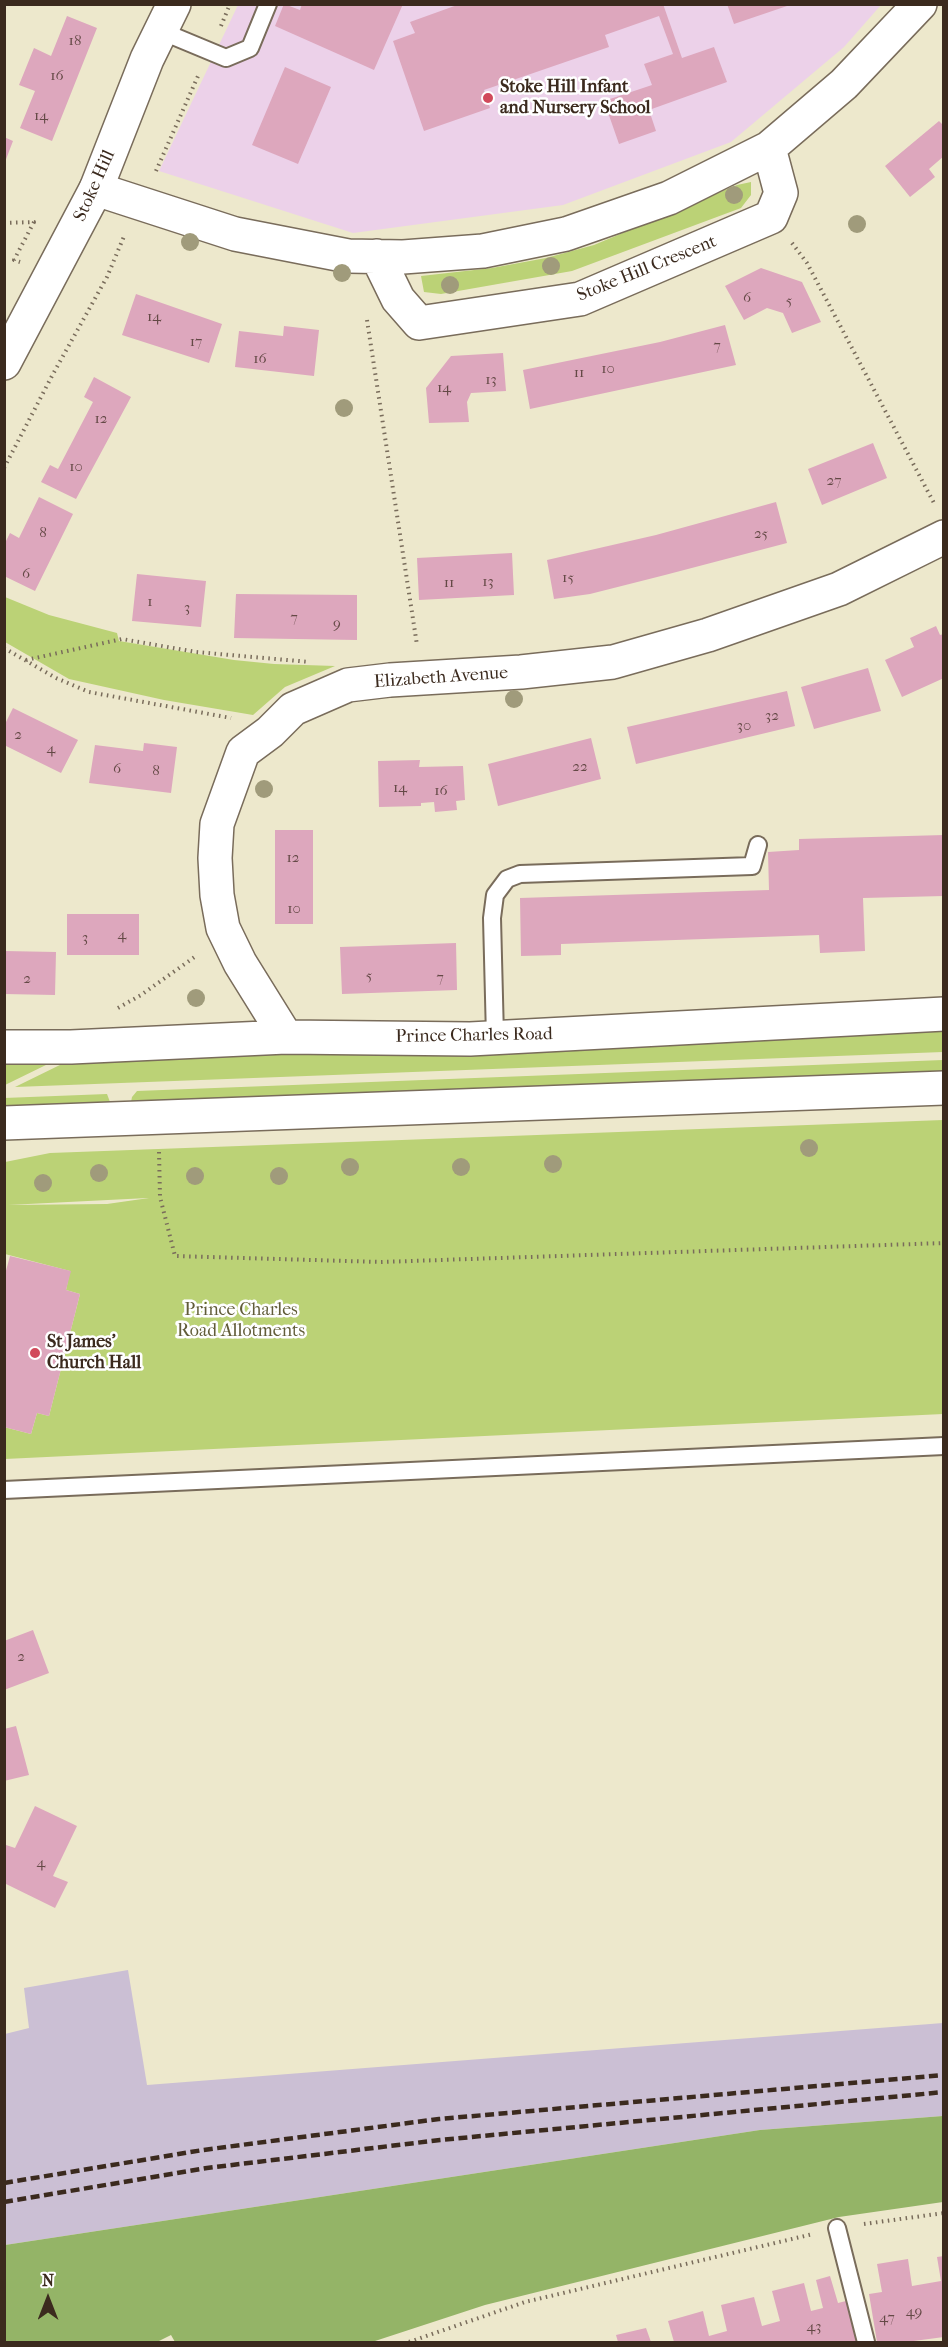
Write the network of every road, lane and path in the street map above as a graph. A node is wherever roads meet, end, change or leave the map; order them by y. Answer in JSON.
{"nodes":[{"id":1,"x":230,"y":4,"type":"edge"},
{"id":2,"x":268,"y":4,"type":"edge"},
{"id":3,"x":920,"y":4,"type":"edge"},
{"id":4,"x":167,"y":18,"type":"edge"},
{"id":5,"x":209,"y":51,"type":"junction"},
{"id":6,"x":769,"y":148,"type":"junction"},
{"id":7,"x":96,"y":189,"type":"junction"},
{"id":8,"x":141,"y":204,"type":"junction"},
{"id":9,"x":771,"y":217,"type":"junction"},
{"id":10,"x":377,"y":256,"type":"junction"},
{"id":11,"x":367,"y":318,"type":"dead end"},
{"id":12,"x":4,"y":363,"type":"edge"},
{"id":13,"x":4,"y":468,"type":"edge"},
{"id":14,"x":941,"y":524,"type":"edge"},
{"id":15,"x":4,"y":648,"type":"edge"},
{"id":16,"x":26,"y":660,"type":"junction"},
{"id":17,"x":315,"y":662,"type":"dead end"},
{"id":18,"x":423,"y":678,"type":"junction"},
{"id":19,"x":270,"y":732,"type":"junction"},
{"id":20,"x":758,"y":845,"type":"dead end"},
{"id":21,"x":944,"y":1014,"type":"edge"},
{"id":22,"x":286,"y":1037,"type":"junction"},
{"id":23,"x":495,"y":1037,"type":"junction"},
{"id":24,"x":4,"y":1047,"type":"edge"},
{"id":25,"x":944,"y":1088,"type":"edge"},
{"id":26,"x":159,"y":1118,"type":"junction"},
{"id":27,"x":4,"y":1123,"type":"edge"},
{"id":28,"x":944,"y":1243,"type":"edge"},
{"id":29,"x":944,"y":1446,"type":"edge"},
{"id":30,"x":4,"y":1490,"type":"edge"},
{"id":31,"x":944,"y":2213,"type":"edge"},
{"id":32,"x":837,"y":2228,"type":"junction"},
{"id":33,"x":409,"y":2343,"type":"edge"},
{"id":34,"x":866,"y":2343,"type":"edge"}],
"edges":[{"from":1,"to":5,"type":"path"},
{"from":2,"to":5,"type":"lane"},
{"from":3,"to":6,"type":"street"},
{"from":4,"to":5,"type":"lane"},
{"from":4,"to":7,"type":"street","name":"Stoke Hill"},
{"from":5,"to":8,"type":"path"},
{"from":6,"to":9,"type":"street"},
{"from":6,"to":10,"type":"street"},
{"from":7,"to":8,"type":"street"},
{"from":7,"to":12,"type":"street","name":"Stoke Hill"},
{"from":8,"to":10,"type":"street"},
{"from":8,"to":13,"type":"path"},
{"from":9,"to":10,"type":"street","name":"Stoke Hill Crescent"},
{"from":9,"to":14,"type":"path"},
{"from":11,"to":18,"type":"path"},
{"from":14,"to":18,"type":"street","name":"Elizabeth Avenue"},
{"from":15,"to":16,"type":"path"},
{"from":16,"to":17,"type":"path"},
{"from":16,"to":19,"type":"path"},
{"from":18,"to":19,"type":"street","name":"Elizabeth Avenue"},
{"from":19,"to":22,"type":"street","name":"Elizabeth Avenue"},
{"from":20,"to":23,"type":"lane"},
{"from":21,"to":23,"type":"street","name":"Prince Charles Road"},
{"from":22,"to":23,"type":"street","name":"Prince Charles Road"},
{"from":22,"to":24,"type":"street","name":"Prince Charles Road"},
{"from":25,"to":26,"type":"street"},
{"from":26,"to":27,"type":"street"},
{"from":26,"to":28,"type":"path"},
{"from":29,"to":30,"type":"lane"},
{"from":31,"to":32,"type":"path"},
{"from":32,"to":33,"type":"path"},
{"from":32,"to":34,"type":"lane"}]}
